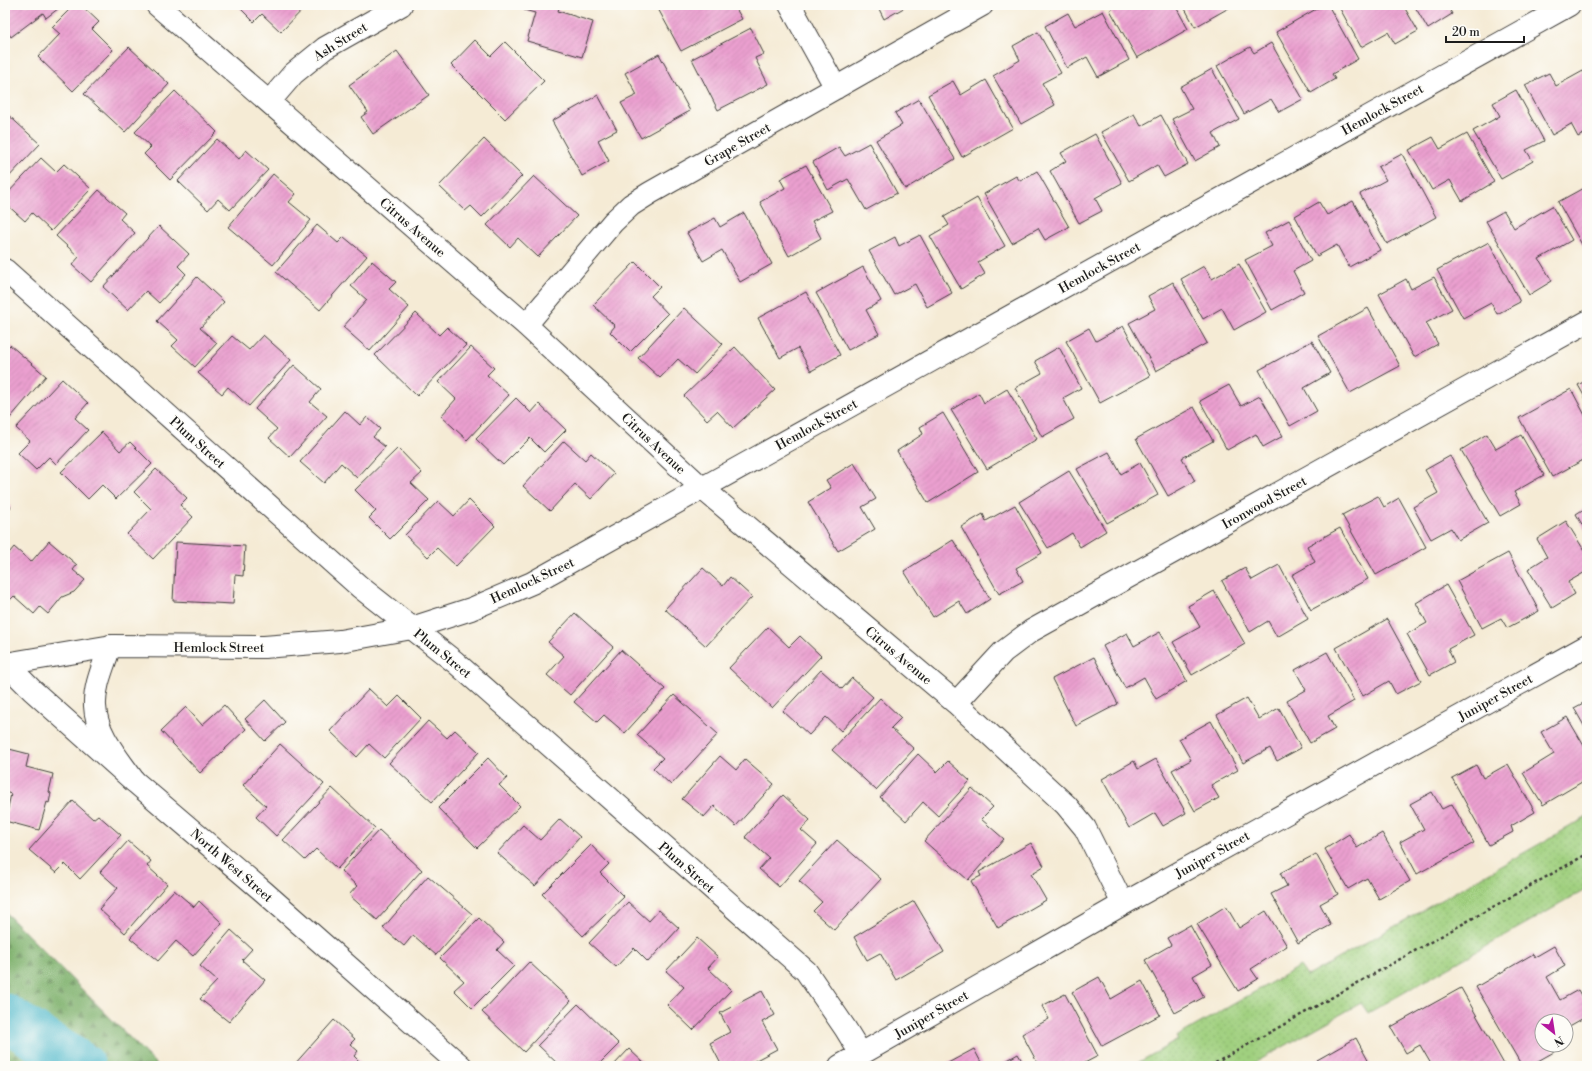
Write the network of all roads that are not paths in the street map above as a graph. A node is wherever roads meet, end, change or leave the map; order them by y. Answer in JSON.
{"nodes":[{"id":1,"x":156,"y":5,"type":"edge"},
{"id":2,"x":401,"y":5,"type":"edge"},
{"id":3,"x":790,"y":5,"type":"edge"},
{"id":4,"x":982,"y":5,"type":"edge"},
{"id":5,"x":1569,"y":5,"type":"edge"},
{"id":6,"x":836,"y":88,"type":"junction"},
{"id":7,"x":269,"y":102,"type":"junction"},
{"id":8,"x":5,"y":270,"type":"edge"},
{"id":9,"x":1587,"y":322,"type":"edge"},
{"id":10,"x":526,"y":325,"type":"junction"},
{"id":11,"x":702,"y":488,"type":"junction"},
{"id":12,"x":412,"y":628,"type":"junction"},
{"id":13,"x":110,"y":646,"type":"junction"},
{"id":14,"x":1587,"y":646,"type":"edge"},
{"id":15,"x":5,"y":664,"type":"edge"},
{"id":16,"x":956,"y":703,"type":"junction"},
{"id":17,"x":134,"y":781,"type":"junction"},
{"id":18,"x":1123,"y":904,"type":"junction"},
{"id":19,"x":861,"y":1054,"type":"junction"},
{"id":20,"x":461,"y":1066,"type":"edge"},
{"id":21,"x":840,"y":1066,"type":"edge"}],
"edges":[{"from":1,"to":7,"type":"street","name":"Citrus Avenue"},
{"from":2,"to":7,"type":"street","name":"Ash Street"},
{"from":3,"to":6,"type":"street"},
{"from":4,"to":6,"type":"street","name":"Grape Street"},
{"from":5,"to":11,"type":"street","name":"Hemlock Street"},
{"from":6,"to":10,"type":"street","name":"Grape Street"},
{"from":7,"to":10,"type":"street","name":"Citrus Avenue"},
{"from":8,"to":12,"type":"street","name":"Plum Street"},
{"from":9,"to":16,"type":"street","name":"Ironwood Street"},
{"from":10,"to":11,"type":"street","name":"Citrus Avenue"},
{"from":11,"to":12,"type":"street","name":"Hemlock Street"},
{"from":11,"to":16,"type":"street","name":"Citrus Avenue"},
{"from":12,"to":13,"type":"street","name":"Hemlock Street"},
{"from":12,"to":19,"type":"street","name":"Plum Street"},
{"from":13,"to":15,"type":"street","name":"Hemlock Street"},
{"from":13,"to":17,"type":"street"},
{"from":14,"to":18,"type":"street","name":"Juniper Street"},
{"from":15,"to":17,"type":"street","name":"North West Street"},
{"from":16,"to":18,"type":"street","name":"Citrus Avenue"},
{"from":17,"to":20,"type":"street","name":"North West Street"},
{"from":18,"to":19,"type":"street","name":"Juniper Street"},
{"from":19,"to":21,"type":"street","name":"Juniper Street"}]}
